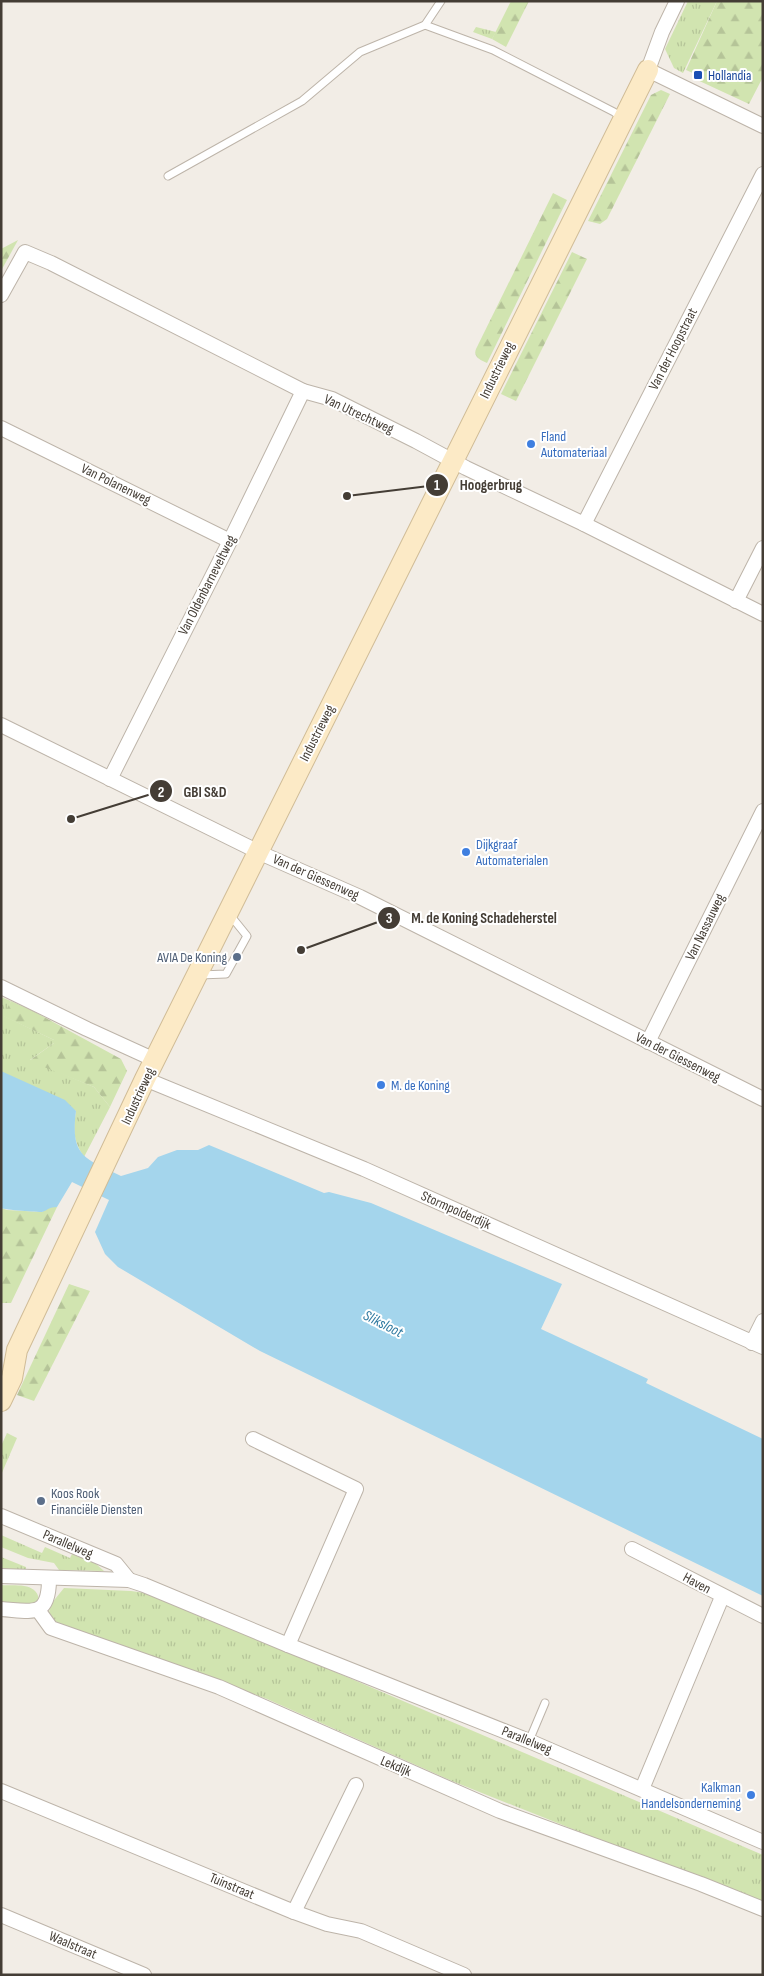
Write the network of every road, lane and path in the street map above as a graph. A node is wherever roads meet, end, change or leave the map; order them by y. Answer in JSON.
{"nodes":[{"id":1,"x":440,"y":1,"type":"edge"},
{"id":2,"x":677,"y":1,"type":"edge"},
{"id":3,"x":424,"y":25,"type":"junction"},
{"id":4,"x":648,"y":70,"type":"junction"},
{"id":5,"x":622,"y":118,"type":"junction"},
{"id":6,"x":763,"y":126,"type":"edge"},
{"id":7,"x":763,"y":174,"type":"edge"},
{"id":8,"x":168,"y":176,"type":"dead end"},
{"id":9,"x":1,"y":295,"type":"edge"},
{"id":10,"x":303,"y":391,"type":"junction"},
{"id":11,"x":1,"y":428,"type":"edge"},
{"id":12,"x":452,"y":460,"type":"junction"},
{"id":13,"x":584,"y":524,"type":"junction"},
{"id":14,"x":230,"y":541,"type":"junction"},
{"id":15,"x":763,"y":548,"type":"edge"},
{"id":16,"x":736,"y":601,"type":"junction"},
{"id":17,"x":763,"y":614,"type":"edge"},
{"id":18,"x":1,"y":725,"type":"edge"},
{"id":19,"x":110,"y":779,"type":"junction"},
{"id":20,"x":763,"y":811,"type":"edge"},
{"id":21,"x":258,"y":851,"type":"junction"},
{"id":22,"x":228,"y":912,"type":"junction"},
{"id":23,"x":197,"y":975,"type":"junction"},
{"id":24,"x":1,"y":986,"type":"edge"},
{"id":25,"x":648,"y":1042,"type":"junction"},
{"id":26,"x":155,"y":1060,"type":"junction"},
{"id":27,"x":146,"y":1079,"type":"junction"},
{"id":28,"x":763,"y":1099,"type":"edge"},
{"id":29,"x":763,"y":1321,"type":"edge"},
{"id":30,"x":757,"y":1345,"type":"edge"},
{"id":31,"x":17,"y":1350,"type":"junction"},
{"id":32,"x":1,"y":1365,"type":"edge"},
{"id":33,"x":1,"y":1401,"type":"edge"},
{"id":34,"x":253,"y":1439,"type":"dead end"},
{"id":35,"x":1,"y":1516,"type":"edge"},
{"id":36,"x":632,"y":1549,"type":"dead end"},
{"id":37,"x":1,"y":1576,"type":"edge"},
{"id":38,"x":49,"y":1579,"type":"junction"},
{"id":39,"x":129,"y":1580,"type":"junction"},
{"id":40,"x":722,"y":1597,"type":"junction"},
{"id":41,"x":1,"y":1610,"type":"edge"},
{"id":42,"x":38,"y":1610,"type":"junction"},
{"id":43,"x":763,"y":1616,"type":"edge"},
{"id":44,"x":288,"y":1645,"type":"junction"},
{"id":45,"x":545,"y":1703,"type":"dead end"},
{"id":46,"x":529,"y":1741,"type":"junction"},
{"id":47,"x":356,"y":1785,"type":"dead end"},
{"id":48,"x":642,"y":1789,"type":"junction"},
{"id":49,"x":1,"y":1791,"type":"edge"},
{"id":50,"x":763,"y":1842,"type":"edge"},
{"id":51,"x":763,"y":1909,"type":"edge"},
{"id":52,"x":294,"y":1912,"type":"junction"},
{"id":53,"x":1,"y":1915,"type":"edge"},
{"id":54,"x":144,"y":1975,"type":"edge"},
{"id":55,"x":464,"y":1975,"type":"edge"}],
"edges":[{"from":1,"to":3,"type":"lane"},
{"from":2,"to":4,"type":"street","name":"Industrieweg"},
{"from":3,"to":5,"type":"lane"},
{"from":3,"to":8,"type":"lane"},
{"from":4,"to":5,"type":"street","name":"Industrieweg"},
{"from":4,"to":6,"type":"street"},
{"from":5,"to":12,"type":"street","name":"Industrieweg"},
{"from":7,"to":13,"type":"street","name":"Van der Hoopstraat"},
{"from":9,"to":10,"type":"street","name":"Van Utrechtweg"},
{"from":10,"to":12,"type":"street","name":"Van Utrechtweg"},
{"from":10,"to":14,"type":"street","name":"Van Oldenbarneveltweg"},
{"from":11,"to":14,"type":"street","name":"Van Polanenweg"},
{"from":12,"to":13,"type":"street","name":"Van Utrechtweg"},
{"from":12,"to":21,"type":"street","name":"Industrieweg"},
{"from":13,"to":16,"type":"street","name":"Van Utrechtweg"},
{"from":14,"to":19,"type":"street","name":"Van Oldenbarneveltweg"},
{"from":15,"to":16,"type":"street"},
{"from":16,"to":17,"type":"street","name":"Van Utrechtweg"},
{"from":18,"to":19,"type":"street","name":"Van der Giessenweg"},
{"from":19,"to":21,"type":"street","name":"Van der Giessenweg"},
{"from":20,"to":25,"type":"street","name":"Van Nassauweg"},
{"from":21,"to":22,"type":"street","name":"Industrieweg"},
{"from":21,"to":25,"type":"street","name":"Van der Giessenweg"},
{"from":22,"to":23,"type":"street","name":"Industrieweg"},
{"from":22,"to":23,"type":"lane"},
{"from":23,"to":26,"type":"street","name":"Industrieweg"},
{"from":24,"to":26,"type":"street"},
{"from":25,"to":28,"type":"street","name":"Van der Giessenweg"},
{"from":26,"to":27,"type":"street","name":"Industrieweg"},
{"from":27,"to":30,"type":"street","name":"Stormpolderdijk"},
{"from":27,"to":31,"type":"street","name":"Industrieweg"},
{"from":29,"to":30,"type":"street"},
{"from":31,"to":32,"type":"street","name":"Industrieweg"},
{"from":31,"to":33,"type":"street","name":"Industrieweg"},
{"from":34,"to":44,"type":"street"},
{"from":35,"to":39,"type":"street","name":"Parallelweg"},
{"from":36,"to":40,"type":"street","name":"Haven"},
{"from":37,"to":38,"type":"street","name":"Parallelweg"},
{"from":38,"to":39,"type":"street","name":"Parallelweg"},
{"from":38,"to":42,"type":"street"},
{"from":39,"to":44,"type":"street","name":"Parallelweg"},
{"from":40,"to":43,"type":"street","name":"Haven"},
{"from":40,"to":48,"type":"street"},
{"from":41,"to":42,"type":"street"},
{"from":42,"to":51,"type":"street","name":"Lekdijk"},
{"from":44,"to":46,"type":"street","name":"Parallelweg"},
{"from":45,"to":46,"type":"lane"},
{"from":46,"to":48,"type":"street","name":"Parallelweg"},
{"from":47,"to":52,"type":"street"},
{"from":48,"to":50,"type":"street","name":"Parallelweg"},
{"from":49,"to":52,"type":"street","name":"Tuinstraat"},
{"from":52,"to":55,"type":"street","name":"Tuinstraat"},
{"from":53,"to":54,"type":"street","name":"Waalstraat"}]}
